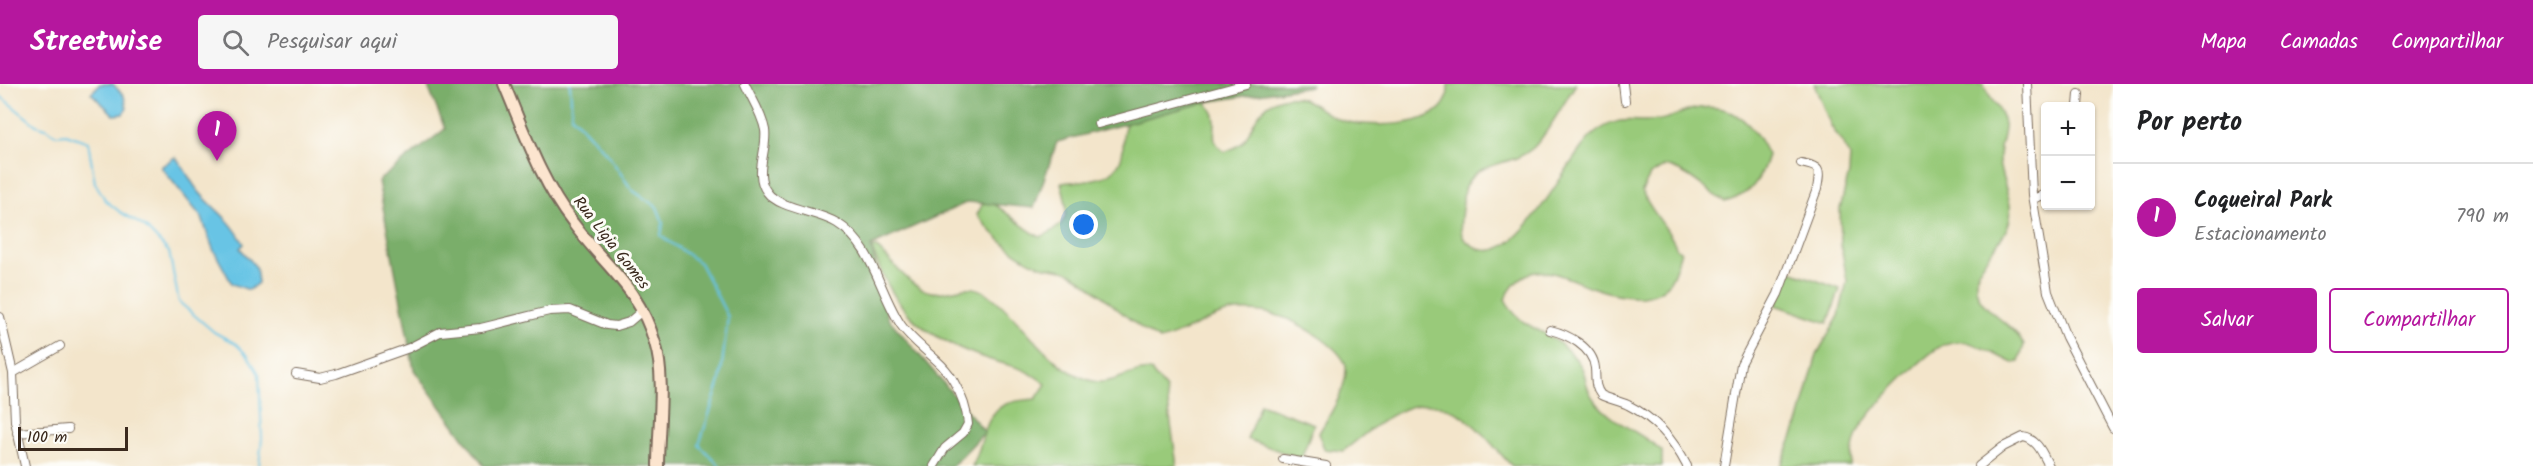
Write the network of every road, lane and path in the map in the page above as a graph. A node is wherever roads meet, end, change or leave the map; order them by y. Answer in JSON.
{"nodes":[{"id":1,"x":504,"y":84,"type":"edge"},
{"id":2,"x":746,"y":84,"type":"edge"},
{"id":3,"x":1246,"y":84,"type":"edge"},
{"id":4,"x":1623,"y":84,"type":"edge"},
{"id":5,"x":2027,"y":84,"type":"edge"},
{"id":6,"x":2079,"y":94,"type":"dead end"},
{"id":7,"x":1625,"y":101,"type":"dead end"},
{"id":8,"x":2078,"y":102,"type":"edge"},
{"id":9,"x":1098,"y":124,"type":"dead end"},
{"id":10,"x":1801,"y":163,"type":"dead end"},
{"id":11,"x":2041,"y":196,"type":"edge"},
{"id":12,"x":2033,"y":199,"type":"junction"},
{"id":13,"x":643,"y":310,"type":"junction"},
{"id":14,"x":0,"y":317,"type":"edge"},
{"id":15,"x":1550,"y":330,"type":"dead end"},
{"id":16,"x":60,"y":346,"type":"dead end"},
{"id":17,"x":13,"y":374,"type":"junction"},
{"id":18,"x":296,"y":374,"type":"dead end"},
{"id":19,"x":2113,"y":428,"type":"edge"},
{"id":20,"x":69,"y":429,"type":"dead end"},
{"id":21,"x":18,"y":433,"type":"junction"},
{"id":22,"x":1283,"y":459,"type":"dead end"},
{"id":23,"x":25,"y":466,"type":"edge"},
{"id":24,"x":658,"y":466,"type":"edge"},
{"id":25,"x":934,"y":466,"type":"edge"},
{"id":26,"x":1326,"y":466,"type":"edge"},
{"id":27,"x":1687,"y":466,"type":"edge"},
{"id":28,"x":1724,"y":466,"type":"edge"},
{"id":29,"x":1979,"y":466,"type":"edge"},
{"id":30,"x":2049,"y":466,"type":"edge"}],
"edges":[{"from":1,"to":13,"type":"street","name":"Rua Ligia Gomes"},
{"from":2,"to":25,"type":"street"},
{"from":3,"to":9,"type":"street"},
{"from":4,"to":7,"type":"street"},
{"from":5,"to":12,"type":"street"},
{"from":6,"to":8,"type":"street"},
{"from":10,"to":28,"type":"street"},
{"from":11,"to":12,"type":"street"},
{"from":12,"to":19,"type":"street"},
{"from":13,"to":18,"type":"street"},
{"from":13,"to":24,"type":"street","name":"Rua Ligia Gomes"},
{"from":14,"to":17,"type":"street"},
{"from":15,"to":27,"type":"street"},
{"from":16,"to":17,"type":"street"},
{"from":17,"to":21,"type":"street"},
{"from":20,"to":21,"type":"street"},
{"from":21,"to":23,"type":"street"},
{"from":22,"to":26,"type":"street"},
{"from":29,"to":30,"type":"street"}]}
